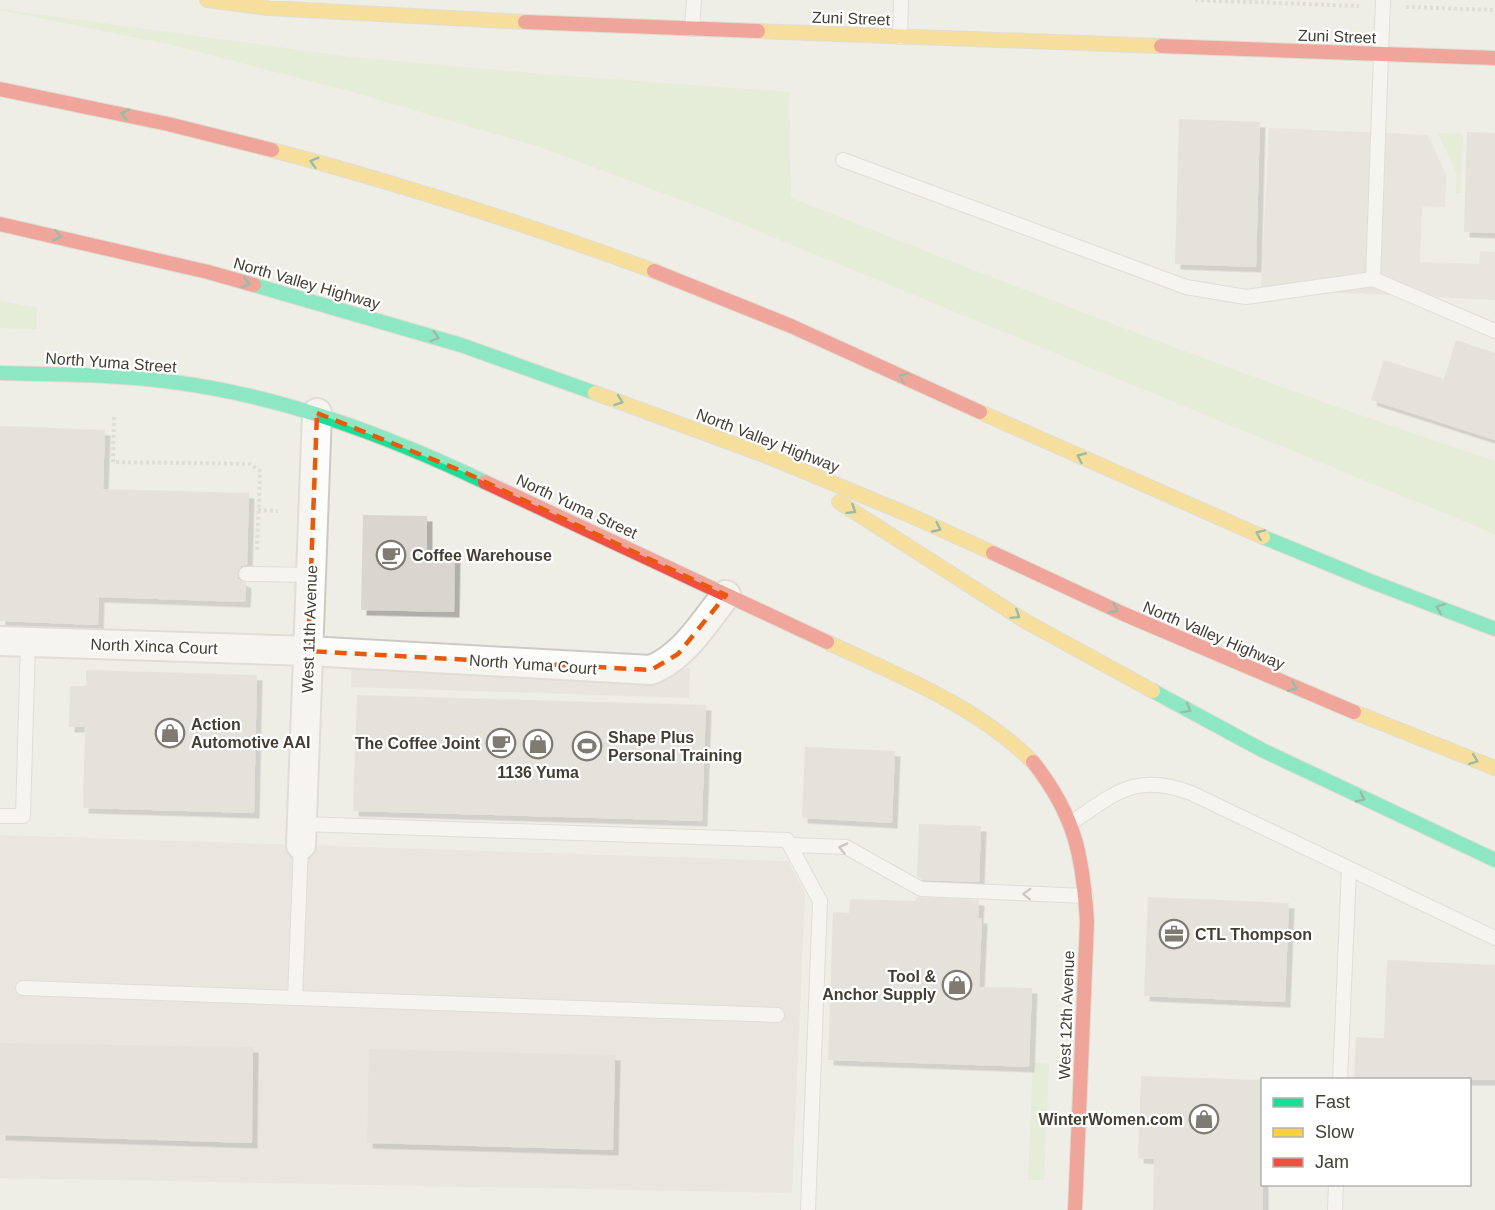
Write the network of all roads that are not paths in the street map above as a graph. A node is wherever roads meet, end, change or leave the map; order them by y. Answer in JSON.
{"nodes":[{"id":1,"x":207,"y":0,"type":"edge"},
{"id":2,"x":694,"y":0,"type":"edge"},
{"id":3,"x":901,"y":0,"type":"edge"},
{"id":4,"x":1383,"y":3,"type":"edge"},
{"id":5,"x":324,"y":6,"type":"edge"},
{"id":6,"x":692,"y":29,"type":"junction"},
{"id":7,"x":900,"y":37,"type":"junction"},
{"id":8,"x":1381,"y":54,"type":"junction"},
{"id":9,"x":1495,"y":58,"type":"edge"},
{"id":10,"x":0,"y":89,"type":"edge"},
{"id":11,"x":843,"y":160,"type":"dead end"},
{"id":12,"x":0,"y":224,"type":"edge"},
{"id":13,"x":1373,"y":279,"type":"junction"},
{"id":14,"x":1495,"y":331,"type":"edge"},
{"id":15,"x":0,"y":373,"type":"edge"},
{"id":16,"x":317,"y":413,"type":"junction"},
{"id":17,"x":767,"y":456,"type":"junction"},
{"id":18,"x":251,"y":574,"type":"road end"},
{"id":19,"x":310,"y":575,"type":"junction"},
{"id":20,"x":726,"y":595,"type":"junction"},
{"id":21,"x":1495,"y":629,"type":"edge"},
{"id":22,"x":0,"y":641,"type":"edge"},
{"id":23,"x":28,"y":642,"type":"junction"},
{"id":24,"x":308,"y":651,"type":"junction"},
{"id":25,"x":1495,"y":768,"type":"edge"},
{"id":26,"x":0,"y":816,"type":"edge"},
{"id":27,"x":1071,"y":822,"type":"junction"},
{"id":28,"x":301,"y":835,"type":"junction"},
{"id":29,"x":791,"y":845,"type":"junction"},
{"id":30,"x":1495,"y":860,"type":"edge"},
{"id":31,"x":1349,"y":869,"type":"junction"},
{"id":32,"x":1086,"y":896,"type":"junction"},
{"id":33,"x":1495,"y":938,"type":"edge"},
{"id":34,"x":23,"y":988,"type":"dead end"},
{"id":35,"x":295,"y":998,"type":"junction"},
{"id":36,"x":777,"y":1015,"type":"dead end"},
{"id":37,"x":1340,"y":1078,"type":"edge"},
{"id":38,"x":1336,"y":1186,"type":"edge"},
{"id":39,"x":808,"y":1210,"type":"edge"},
{"id":40,"x":1075,"y":1210,"type":"edge"},
{"id":41,"x":1335,"y":1210,"type":"edge"}],
"edges":[{"from":1,"to":5,"type":"main road","name":"Zuni Street"},
{"from":2,"to":6,"type":"lane"},
{"from":3,"to":7,"type":"lane"},
{"from":4,"to":8,"type":"lane"},
{"from":5,"to":6,"type":"main road","name":"Zuni Street"},
{"from":6,"to":7,"type":"main road","name":"Zuni Street"},
{"from":7,"to":8,"type":"main road","name":"Zuni Street"},
{"from":8,"to":9,"type":"main road","name":"Zuni Street"},
{"from":8,"to":13,"type":"lane"},
{"from":21,"to":10,"type":"main road","one_way":true},
{"from":11,"to":13,"type":"lane"},
{"from":12,"to":17,"type":"main road","name":"North Valley Highway","one_way":true},
{"from":13,"to":14,"type":"lane"},
{"from":15,"to":16,"type":"main road","name":"North Yuma Street"},
{"from":16,"to":19,"type":"street","name":"West 11th Avenue"},
{"from":16,"to":20,"type":"main road","name":"North Yuma Street"},
{"from":17,"to":25,"type":"main road","name":"North Valley Highway","one_way":true},
{"from":17,"to":30,"type":"main road","one_way":true},
{"from":18,"to":19,"type":"lane"},
{"from":19,"to":24,"type":"street","name":"West 11th Avenue"},
{"from":20,"to":24,"type":"street","name":"North Yuma Court"},
{"from":20,"to":27,"type":"main road","name":"North Yuma Street"},
{"from":22,"to":23,"type":"street","name":"North Xinca Court"},
{"from":23,"to":24,"type":"street","name":"North Xinca Court"},
{"from":23,"to":26,"type":"lane"},
{"from":24,"to":28,"type":"street","name":"West 11th Avenue"},
{"from":27,"to":31,"type":"lane"},
{"from":27,"to":32,"type":"main road","name":"West 12th Avenue"},
{"from":28,"to":29,"type":"lane"},
{"from":28,"to":35,"type":"lane"},
{"from":32,"to":29,"type":"lane","one_way":true},
{"from":29,"to":39,"type":"lane"},
{"from":31,"to":33,"type":"lane"},
{"from":31,"to":37,"type":"lane"},
{"from":32,"to":40,"type":"main road","name":"West 12th Avenue"},
{"from":34,"to":35,"type":"lane"},
{"from":35,"to":36,"type":"lane"},
{"from":38,"to":41,"type":"lane"}]}
